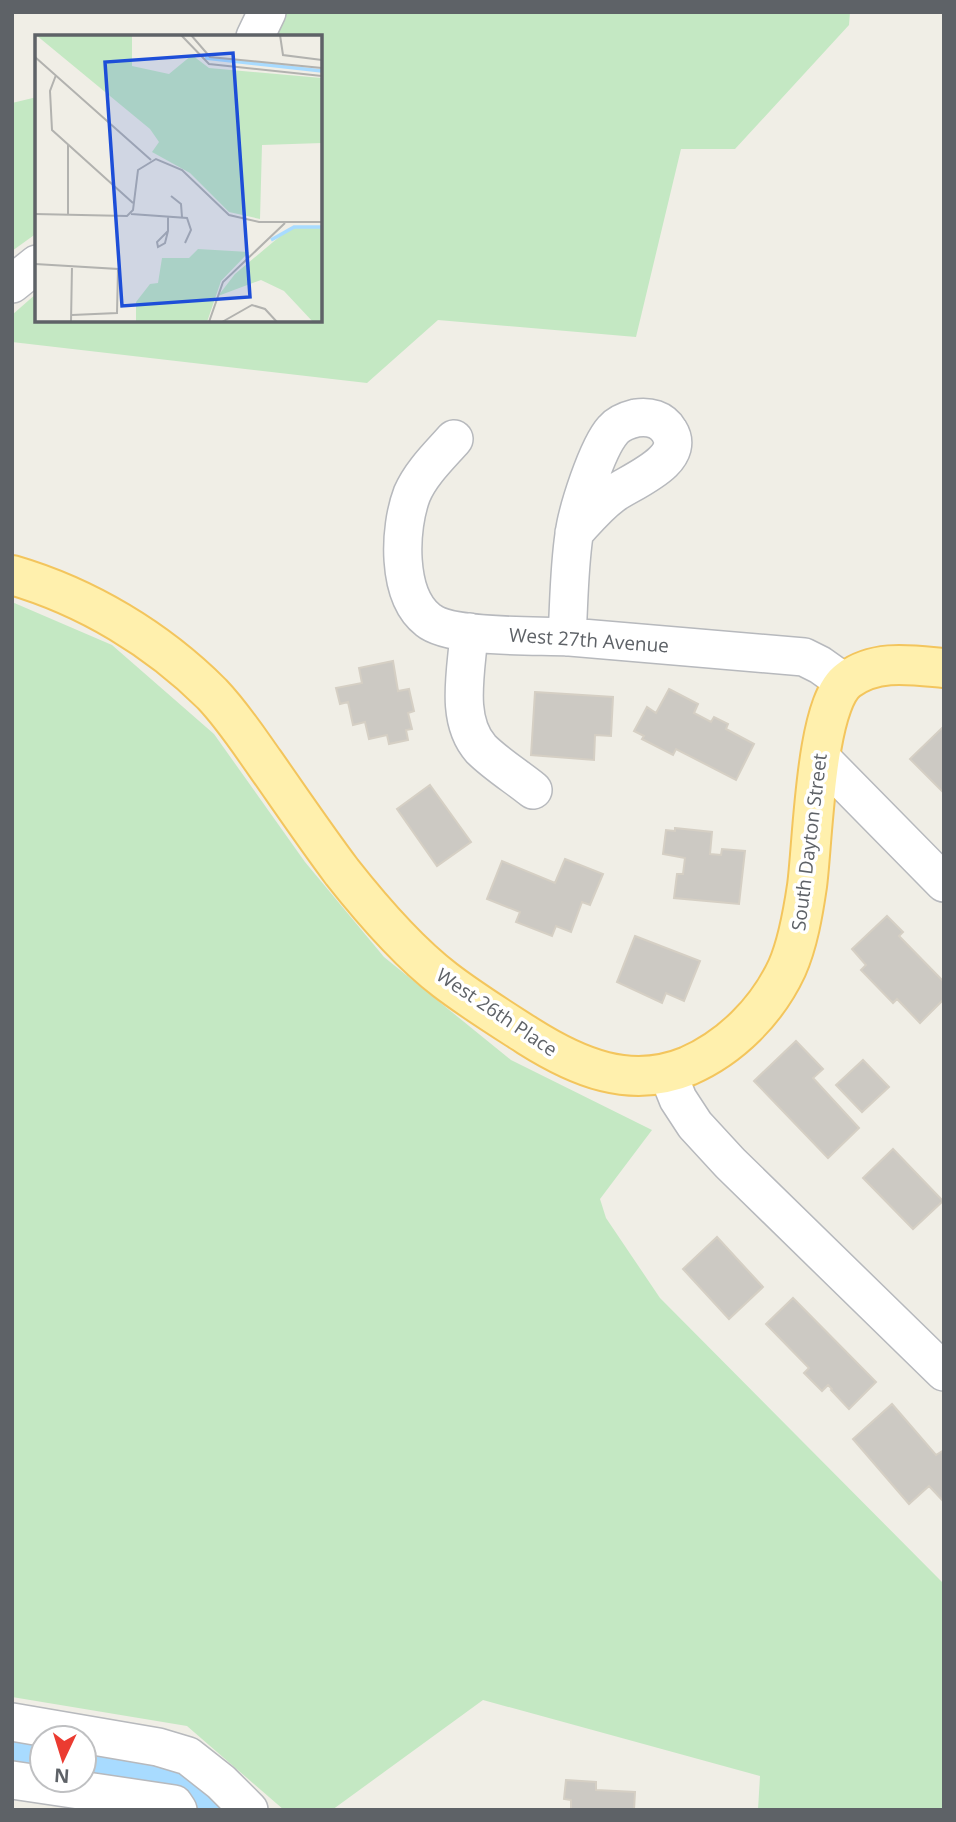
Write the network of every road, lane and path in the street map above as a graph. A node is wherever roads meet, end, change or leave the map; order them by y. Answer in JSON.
{"nodes":[{"id":1,"x":267,"y":12,"type":"edge"},
{"id":2,"x":256,"y":35,"type":"edge"},
{"id":3,"x":35,"y":266,"type":"edge"},
{"id":4,"x":12,"y":284,"type":"edge"},
{"id":5,"x":454,"y":439,"type":"dead end"},
{"id":6,"x":574,"y":533,"type":"dead end"},
{"id":7,"x":12,"y":575,"type":"edge"},
{"id":8,"x":469,"y":632,"type":"junction"},
{"id":9,"x":567,"y":637,"type":"junction"},
{"id":10,"x":944,"y":668,"type":"edge"},
{"id":11,"x":844,"y":682,"type":"junction"},
{"id":12,"x":821,"y":758,"type":"junction"},
{"id":13,"x":533,"y":790,"type":"dead end"},
{"id":14,"x":944,"y":883,"type":"edge"},
{"id":15,"x":668,"y":1074,"type":"junction"},
{"id":16,"x":944,"y":1372,"type":"edge"},
{"id":17,"x":12,"y":1722,"type":"edge"},
{"id":18,"x":12,"y":1780,"type":"edge"},
{"id":19,"x":178,"y":1810,"type":"edge"},
{"id":20,"x":249,"y":1810,"type":"edge"}],
"edges":[{"from":1,"to":2,"type":"street"},
{"from":3,"to":4,"type":"street"},
{"from":5,"to":8,"type":"street","name":"West 27th Avenue"},
{"from":6,"to":9,"type":"street"},
{"from":7,"to":15,"type":"main road","name":"West 26th Place"},
{"from":8,"to":9,"type":"street","name":"West 27th Avenue"},
{"from":8,"to":13,"type":"street"},
{"from":9,"to":11,"type":"street","name":"West 27th Avenue"},
{"from":10,"to":11,"type":"main road"},
{"from":11,"to":12,"type":"main road","name":"South Dayton Street"},
{"from":12,"to":14,"type":"street"},
{"from":12,"to":15,"type":"main road","name":"South Dayton Street"},
{"from":15,"to":16,"type":"street"},
{"from":17,"to":20,"type":"street"},
{"from":18,"to":19,"type":"street"}]}
